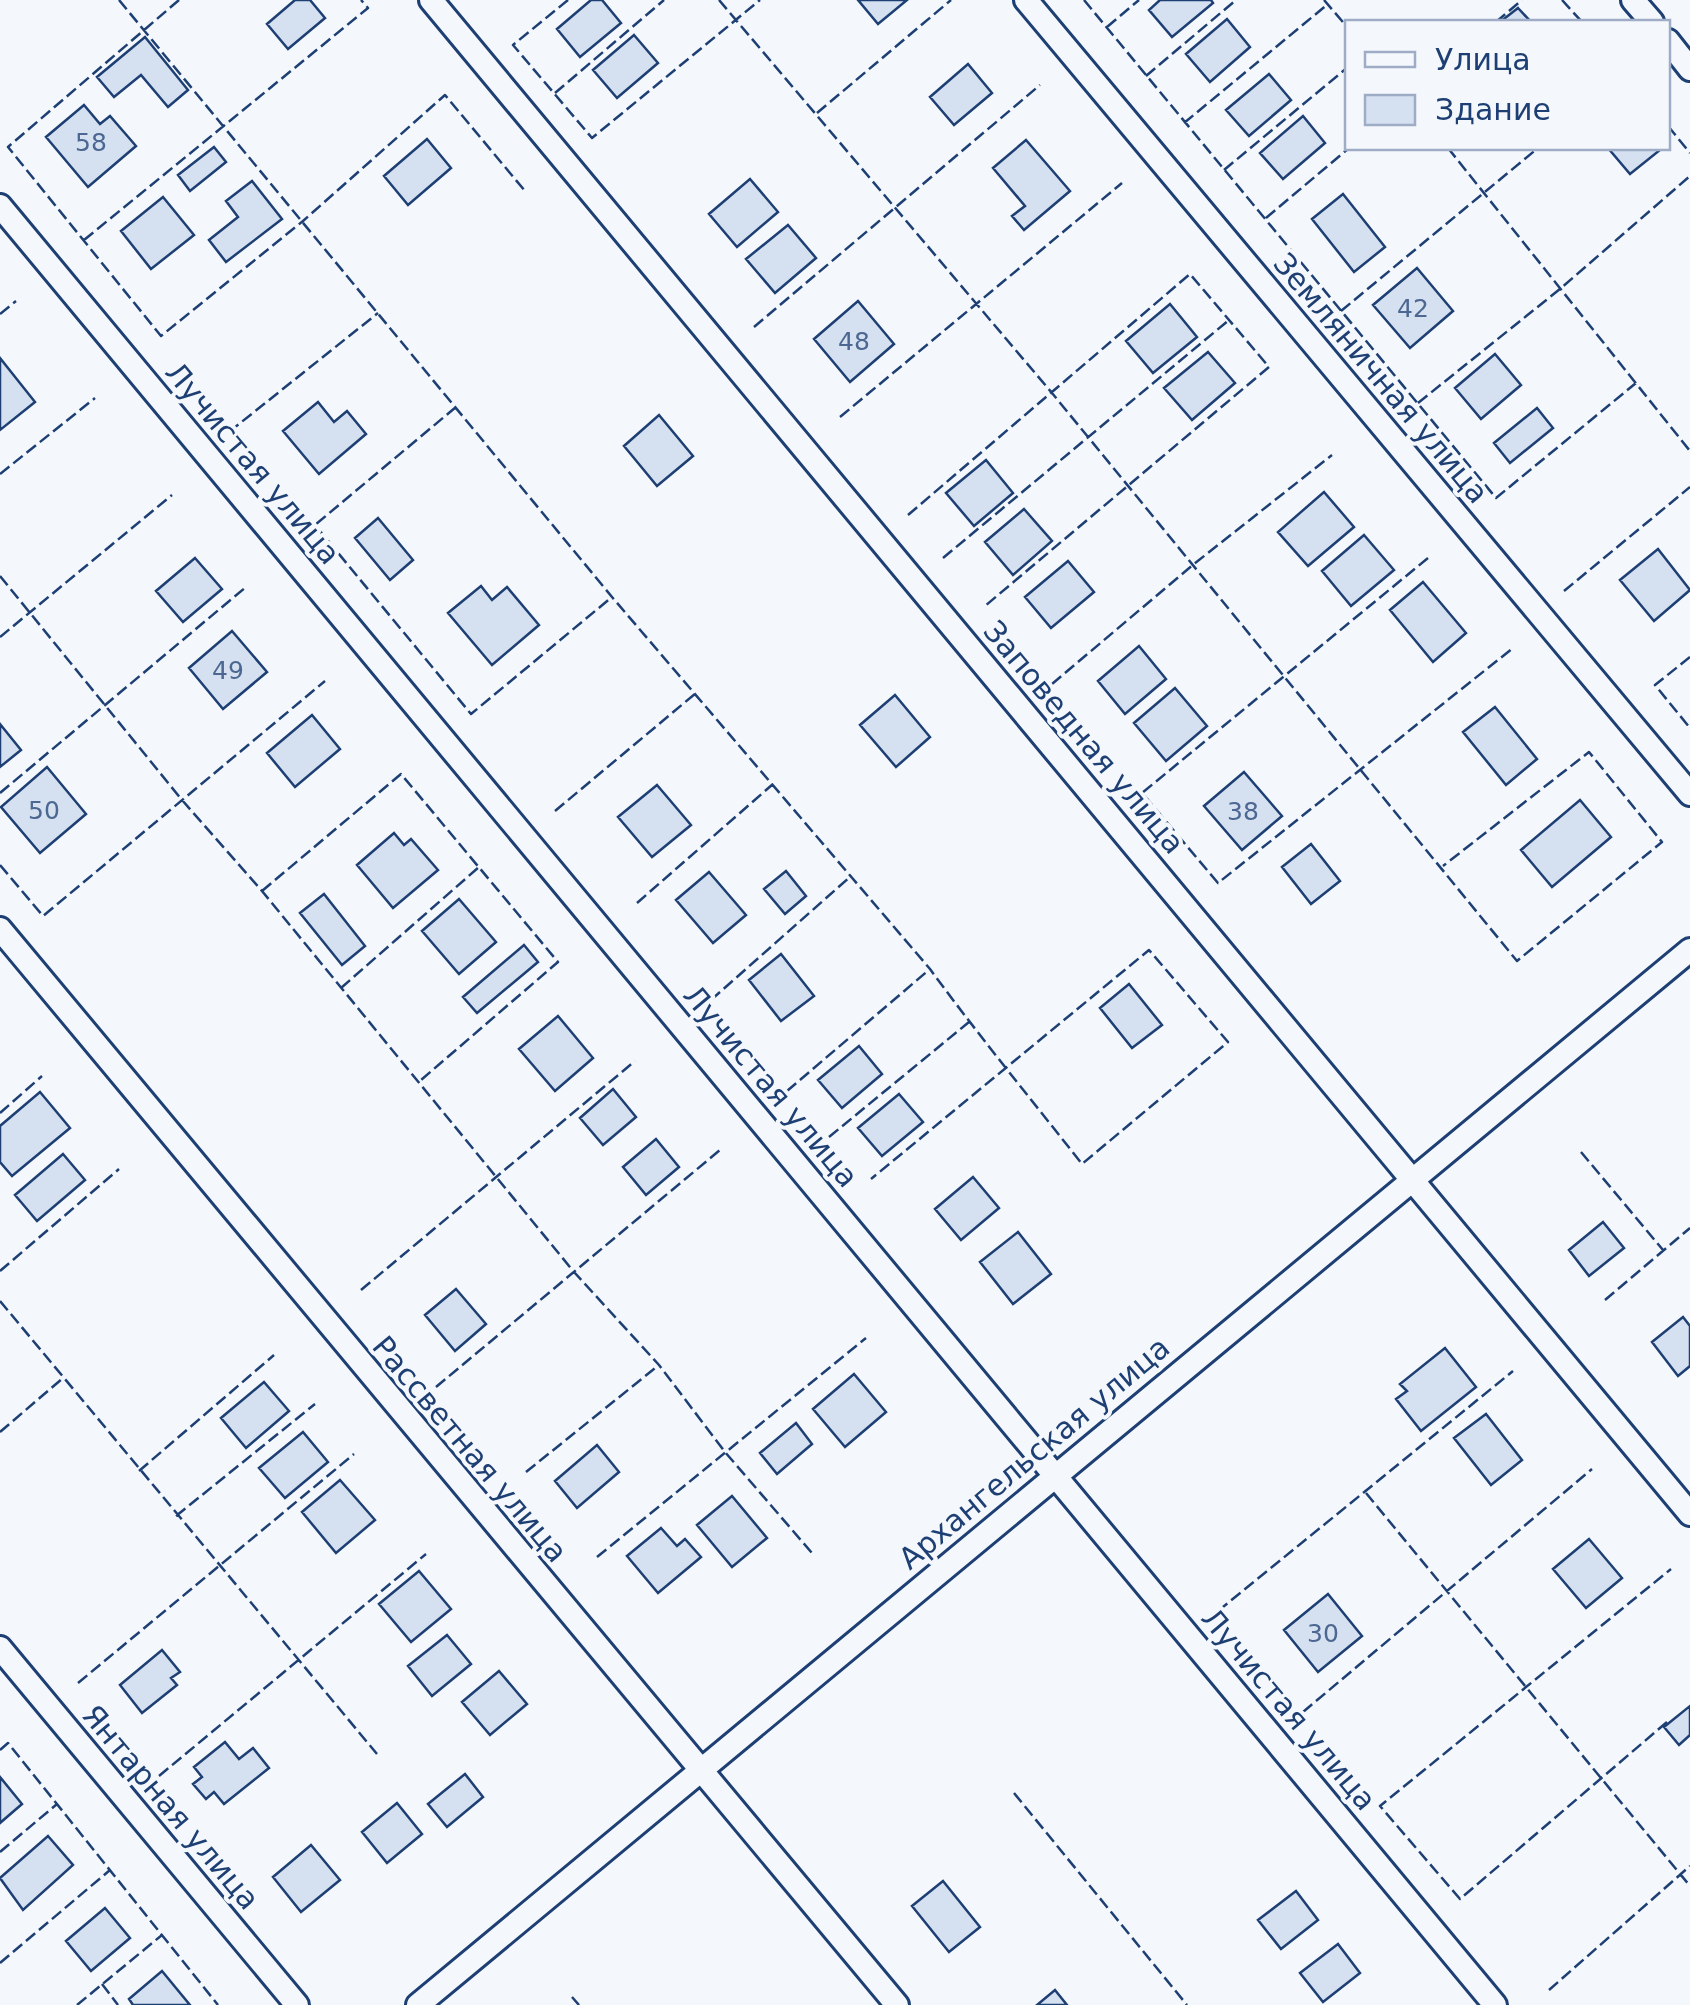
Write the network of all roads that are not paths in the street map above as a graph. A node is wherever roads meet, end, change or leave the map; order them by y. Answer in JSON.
{"nodes":[{"id":1,"x":431,"y":0,"type":"edge"},
{"id":2,"x":1026,"y":0,"type":"edge"},
{"id":3,"x":1633,"y":0,"type":"edge"},
{"id":4,"x":1650,"y":20,"type":"edge"},
{"id":5,"x":1670,"y":44,"type":"edge"},
{"id":6,"x":1690,"y":68,"type":"edge"},
{"id":7,"x":0,"y":206,"type":"edge"},
{"id":8,"x":1690,"y":794,"type":"edge"},
{"id":9,"x":0,"y":929,"type":"edge"},
{"id":10,"x":1690,"y":950,"type":"edge"},
{"id":11,"x":1413,"y":1180,"type":"junction"},
{"id":12,"x":1054,"y":1474,"type":"junction"},
{"id":13,"x":1690,"y":1514,"type":"edge"},
{"id":14,"x":0,"y":1648,"type":"edge"},
{"id":15,"x":699,"y":1772,"type":"junction"},
{"id":16,"x":297,"y":2005,"type":"edge"},
{"id":17,"x":418,"y":2005,"type":"edge"},
{"id":18,"x":896,"y":2005,"type":"edge"},
{"id":19,"x":1495,"y":2005,"type":"edge"}],
"edges":[{"from":1,"to":11,"type":"street","name":"Заповедная улица"},
{"from":2,"to":8,"type":"street","name":"Земляничная улица"},
{"from":3,"to":4,"type":"street"},
{"from":5,"to":6,"type":"street"},
{"from":7,"to":12,"type":"street","name":"Лучистая улица"},
{"from":9,"to":15,"type":"street","name":"Рассветная улица"},
{"from":10,"to":11,"type":"street","name":"Архангельская улица"},
{"from":11,"to":12,"type":"street","name":"Архангельская улица"},
{"from":11,"to":13,"type":"street","name":"Заповедная улица"},
{"from":12,"to":15,"type":"street","name":"Архангельская улица"},
{"from":12,"to":19,"type":"street","name":"Лучистая улица"},
{"from":14,"to":16,"type":"street","name":"Янтарная улица"},
{"from":15,"to":17,"type":"street","name":"Архангельская улица"},
{"from":15,"to":18,"type":"street","name":"Рассветная улица"}]}
